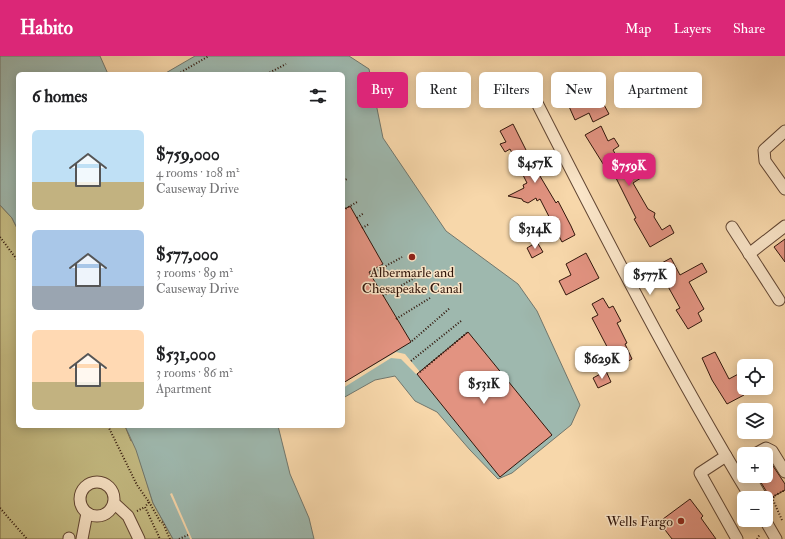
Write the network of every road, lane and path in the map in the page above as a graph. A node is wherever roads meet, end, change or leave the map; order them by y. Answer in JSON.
{"nodes":[{"id":1,"x":209,"y":56,"type":"edge"},
{"id":2,"x":286,"y":64,"type":"dead end"},
{"id":3,"x":181,"y":72,"type":"edge"},
{"id":4,"x":271,"y":72,"type":"edge"},
{"id":5,"x":540,"y":108,"type":"edge"},
{"id":6,"x":785,"y":131,"type":"edge"},
{"id":7,"x":785,"y":189,"type":"edge"},
{"id":8,"x":357,"y":202,"type":"dead end"},
{"id":9,"x":345,"y":209,"type":"edge"},
{"id":10,"x":364,"y":213,"type":"dead end"},
{"id":11,"x":357,"y":218,"type":"dead end"},
{"id":12,"x":370,"y":224,"type":"dead end"},
{"id":13,"x":785,"y":226,"type":"edge"},
{"id":14,"x":732,"y":227,"type":"dead end"},
{"id":15,"x":362,"y":228,"type":"dead end"},
{"id":16,"x":0,"y":237,"type":"edge"},
{"id":17,"x":749,"y":254,"type":"junction"},
{"id":18,"x":402,"y":257,"type":"dead end"},
{"id":19,"x":16,"y":258,"type":"edge"},
{"id":20,"x":370,"y":275,"type":"dead end"},
{"id":21,"x":416,"y":277,"type":"dead end"},
{"id":22,"x":382,"y":296,"type":"dead end"},
{"id":23,"x":430,"y":298,"type":"dead end"},
{"id":24,"x":778,"y":300,"type":"dead end"},
{"id":25,"x":450,"y":308,"type":"dead end"},
{"id":26,"x":396,"y":318,"type":"dead end"},
{"id":27,"x":461,"y":321,"type":"dead end"},
{"id":28,"x":468,"y":332,"type":"dead end"},
{"id":29,"x":412,"y":342,"type":"dead end"},
{"id":30,"x":411,"y":361,"type":"dead end"},
{"id":31,"x":420,"y":372,"type":"dead end"},
{"id":32,"x":109,"y":428,"type":"edge"},
{"id":33,"x":773,"y":453,"type":"edge"},
{"id":34,"x":726,"y":456,"type":"junction"},
{"id":35,"x":785,"y":472,"type":"edge"},
{"id":36,"x":747,"y":491,"type":"edge"},
{"id":37,"x":784,"y":491,"type":"edge"},
{"id":38,"x":149,"y":502,"type":"junction"},
{"id":39,"x":114,"y":503,"type":"junction"},
{"id":40,"x":145,"y":506,"type":"junction"},
{"id":41,"x":0,"y":508,"type":"edge"},
{"id":42,"x":87,"y":513,"type":"junction"},
{"id":43,"x":128,"y":516,"type":"junction"},
{"id":44,"x":782,"y":520,"type":"dead end"},
{"id":45,"x":769,"y":527,"type":"edge"},
{"id":46,"x":188,"y":535,"type":"dead end"},
{"id":47,"x":27,"y":539,"type":"edge"},
{"id":48,"x":82,"y":539,"type":"edge"},
{"id":49,"x":139,"y":539,"type":"edge"},
{"id":50,"x":160,"y":539,"type":"edge"},
{"id":51,"x":170,"y":539,"type":"edge"},
{"id":52,"x":179,"y":539,"type":"edge"},
{"id":53,"x":737,"y":539,"type":"edge"},
{"id":54,"x":776,"y":539,"type":"edge"}],
"edges":[{"from":1,"to":3,"type":"path"},
{"from":2,"to":4,"type":"path"},
{"from":5,"to":34,"type":"street"},
{"from":6,"to":7,"type":"street"},
{"from":8,"to":9,"type":"path"},
{"from":10,"to":11,"type":"path"},
{"from":12,"to":15,"type":"path"},
{"from":13,"to":17,"type":"street"},
{"from":14,"to":17,"type":"street"},
{"from":16,"to":19,"type":"path"},
{"from":17,"to":24,"type":"street"},
{"from":18,"to":20,"type":"path"},
{"from":21,"to":22,"type":"path"},
{"from":23,"to":26,"type":"path"},
{"from":25,"to":29,"type":"path"},
{"from":27,"to":30,"type":"path"},
{"from":28,"to":31,"type":"path"},
{"from":32,"to":38,"type":"path"},
{"from":33,"to":35,"type":"street"},
{"from":34,"to":36,"type":"street"},
{"from":34,"to":53,"type":"street"},
{"from":37,"to":44,"type":"path"},
{"from":38,"to":40,"type":"path"},
{"from":38,"to":51,"type":"path"},
{"from":39,"to":42,"type":"street"},
{"from":39,"to":42,"type":"street"},
{"from":39,"to":43,"type":"street"},
{"from":40,"to":43,"type":"path"},
{"from":40,"to":50,"type":"path"},
{"from":41,"to":47,"type":"path"},
{"from":42,"to":48,"type":"street"},
{"from":43,"to":49,"type":"street"},
{"from":45,"to":54,"type":"street"},
{"from":46,"to":52,"type":"path"}]}
